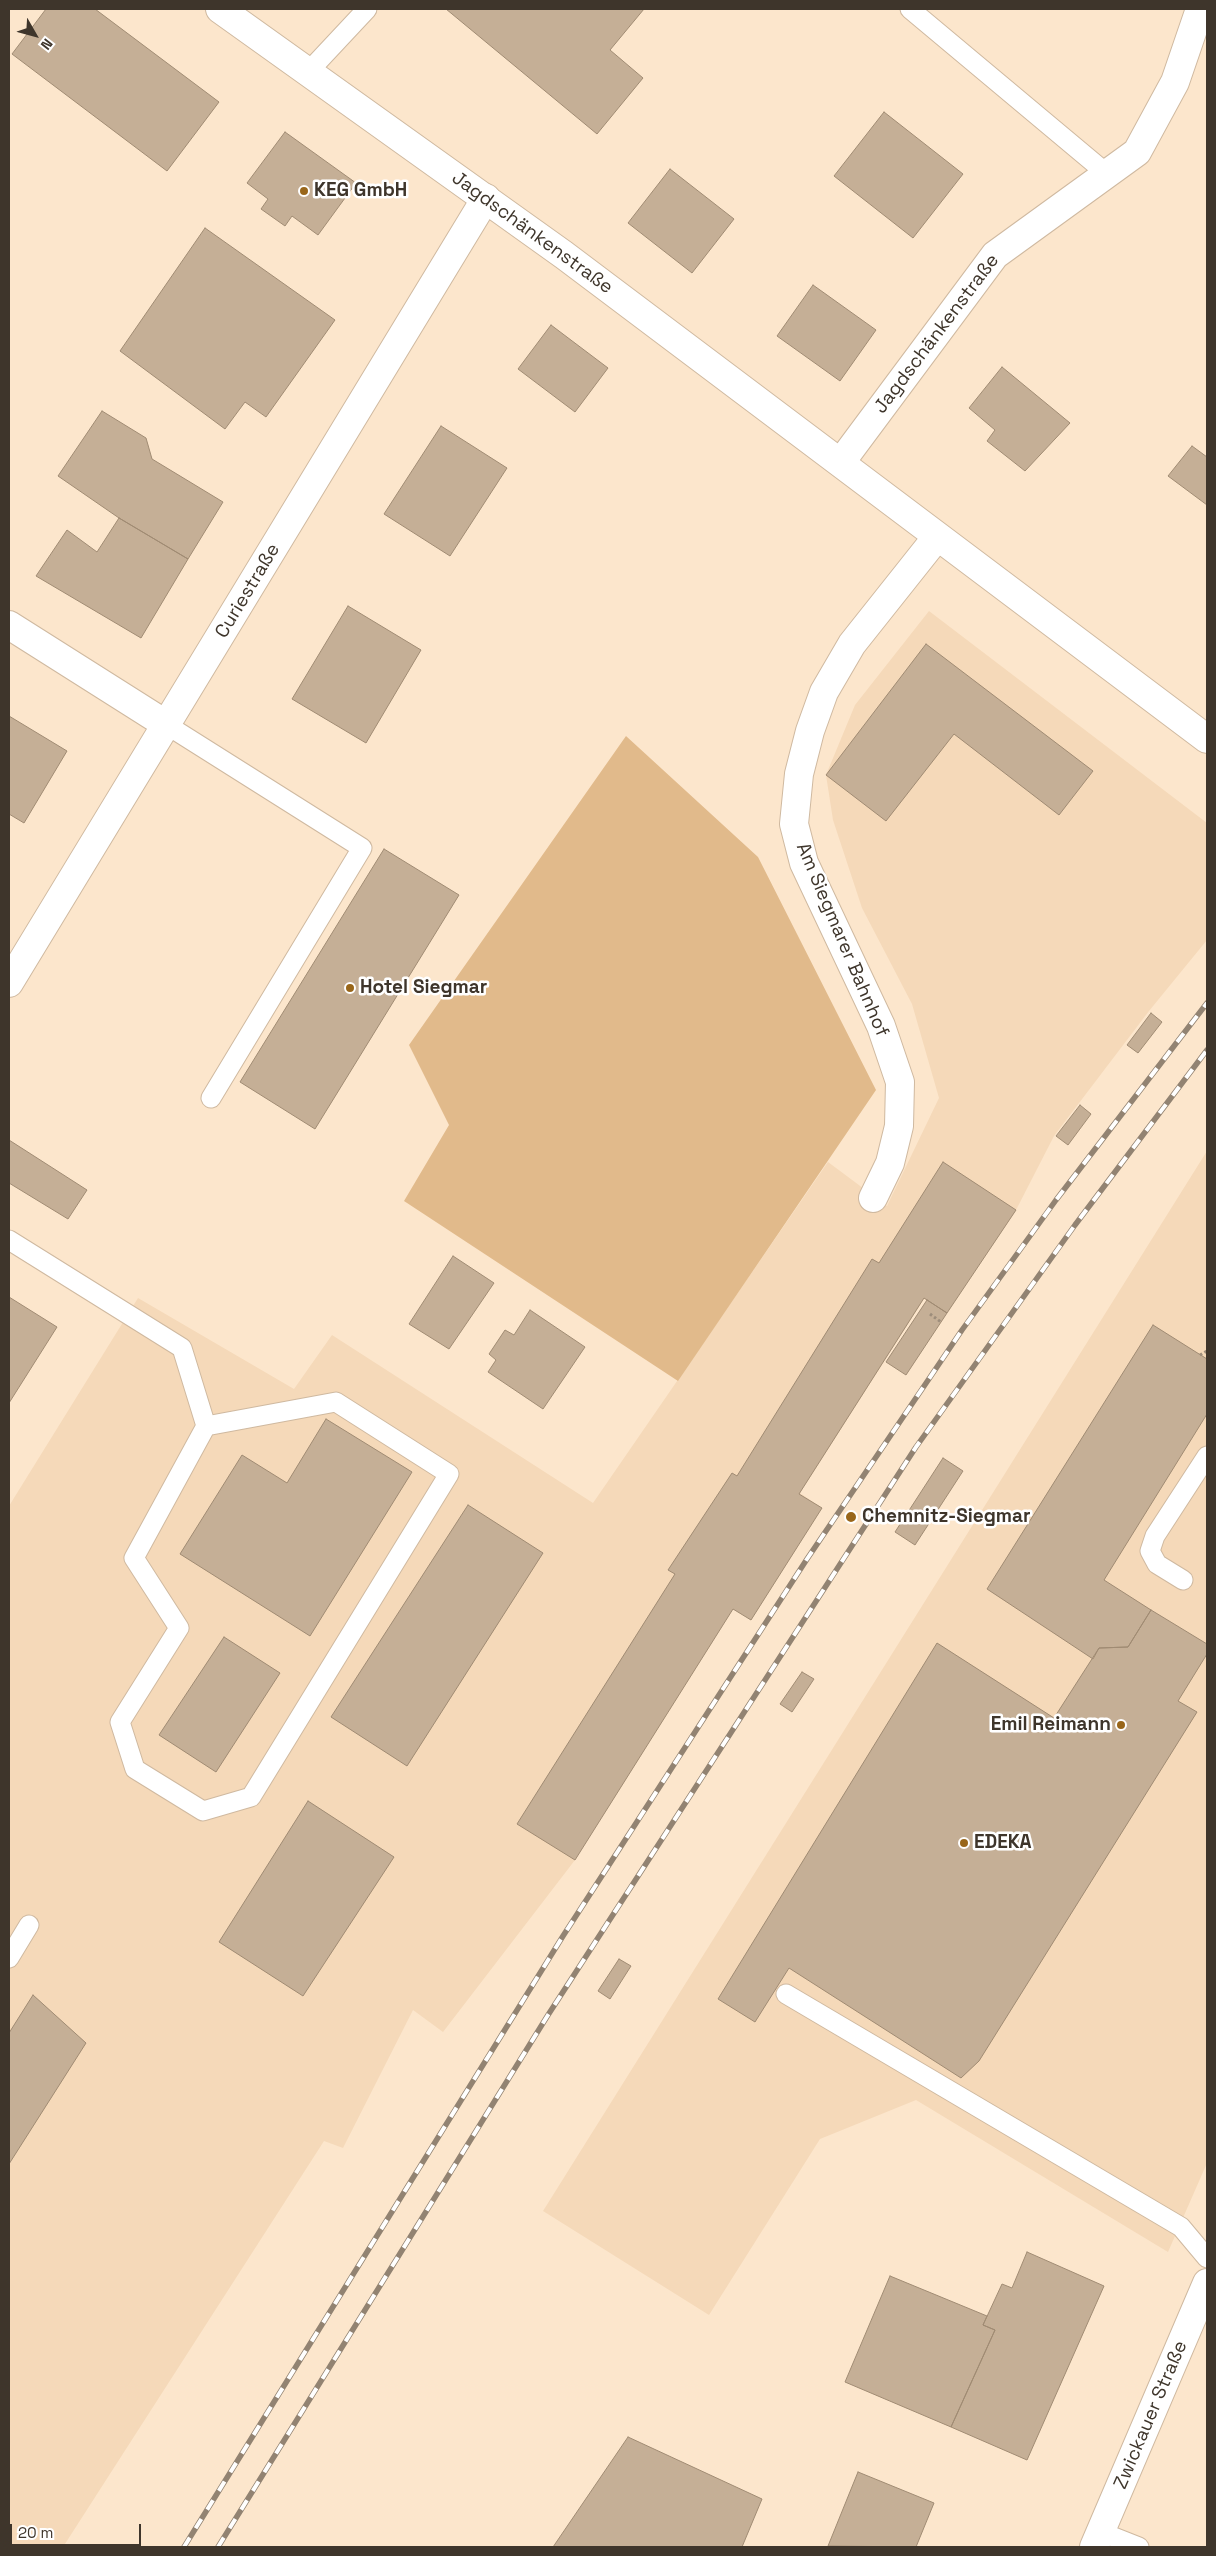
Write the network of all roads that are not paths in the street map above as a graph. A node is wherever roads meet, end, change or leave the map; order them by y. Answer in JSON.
{"nodes":[{"id":1,"x":220,"y":9,"type":"edge"},
{"id":2,"x":367,"y":9,"type":"edge"},
{"id":3,"x":910,"y":9,"type":"edge"},
{"id":4,"x":1200,"y":9,"type":"edge"},
{"id":5,"x":309,"y":71,"type":"junction"},
{"id":6,"x":1106,"y":173,"type":"junction"},
{"id":7,"x":486,"y":198,"type":"junction"},
{"id":8,"x":840,"y":462,"type":"junction"},
{"id":9,"x":937,"y":537,"type":"junction"},
{"id":10,"x":9,"y":625,"type":"edge"},
{"id":11,"x":167,"y":725,"type":"junction"},
{"id":12,"x":1207,"y":739,"type":"edge"},
{"id":13,"x":9,"y":983,"type":"edge"},
{"id":14,"x":211,"y":1098,"type":"dead end"},
{"id":15,"x":873,"y":1198,"type":"dead end"},
{"id":16,"x":9,"y":1240,"type":"edge"},
{"id":17,"x":206,"y":1426,"type":"junction"},
{"id":18,"x":1207,"y":1456,"type":"edge"},
{"id":19,"x":1183,"y":1580,"type":"dead end"},
{"id":20,"x":29,"y":1925,"type":"dead end"},
{"id":21,"x":9,"y":1958,"type":"edge"},
{"id":22,"x":786,"y":1994,"type":"dead end"},
{"id":23,"x":1207,"y":2258,"type":"edge"},
{"id":24,"x":1207,"y":2283,"type":"edge"},
{"id":25,"x":1098,"y":2540,"type":"edge"},
{"id":26,"x":1138,"y":2547,"type":"edge"}],
"edges":[{"from":1,"to":5,"type":"street","name":"Jagdschänkenstraße"},
{"from":2,"to":5,"type":"lane"},
{"from":3,"to":6,"type":"lane"},
{"from":4,"to":6,"type":"street","name":"Jagdschänkenstraße"},
{"from":5,"to":7,"type":"street","name":"Jagdschänkenstraße"},
{"from":6,"to":8,"type":"street","name":"Jagdschänkenstraße"},
{"from":7,"to":8,"type":"street","name":"Jagdschänkenstraße"},
{"from":7,"to":11,"type":"street","name":"Curiestraße"},
{"from":8,"to":9,"type":"street","name":"Jagdschänkenstraße"},
{"from":9,"to":12,"type":"street","name":"Jagdschänkenstraße"},
{"from":9,"to":15,"type":"street","name":"Am Siegmarer Bahnhof"},
{"from":10,"to":11,"type":"street"},
{"from":11,"to":13,"type":"street","name":"Curiestraße"},
{"from":11,"to":14,"type":"lane"},
{"from":16,"to":17,"type":"lane"},
{"from":17,"to":17,"type":"lane"},
{"from":18,"to":19,"type":"lane"},
{"from":20,"to":21,"type":"lane"},
{"from":22,"to":23,"type":"lane"},
{"from":24,"to":25,"type":"street","name":"Zwickauer Straße"},
{"from":25,"to":26,"type":"lane"}]}
